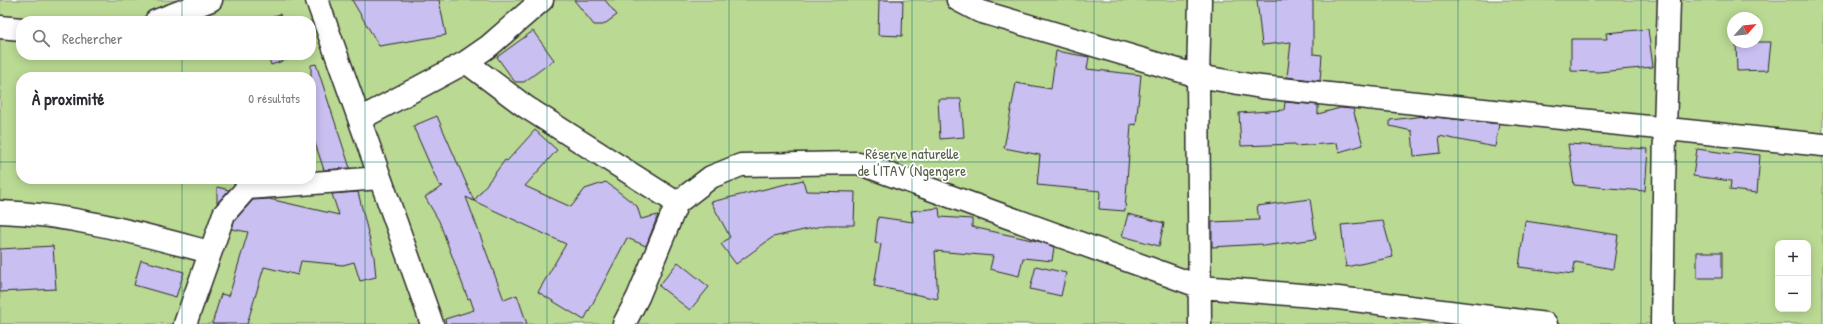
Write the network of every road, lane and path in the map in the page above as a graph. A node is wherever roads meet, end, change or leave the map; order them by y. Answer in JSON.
{"nodes":[{"id":1,"x":211,"y":0,"type":"edge"},
{"id":2,"x":316,"y":0,"type":"edge"},
{"id":3,"x":542,"y":0,"type":"edge"},
{"id":4,"x":958,"y":0,"type":"edge"},
{"id":5,"x":1200,"y":0,"type":"edge"},
{"id":6,"x":1669,"y":0,"type":"edge"},
{"id":7,"x":169,"y":16,"type":"edge"},
{"id":8,"x":0,"y":27,"type":"edge"},
{"id":9,"x":16,"y":29,"type":"edge"},
{"id":10,"x":466,"y":62,"type":"junction"},
{"id":11,"x":1198,"y":76,"type":"junction"},
{"id":12,"x":360,"y":119,"type":"junction"},
{"id":13,"x":1664,"y":130,"type":"junction"},
{"id":14,"x":1823,"y":145,"type":"edge"},
{"id":15,"x":380,"y":178,"type":"junction"},
{"id":16,"x":316,"y":183,"type":"edge"},
{"id":17,"x":300,"y":184,"type":"edge"},
{"id":18,"x":677,"y":203,"type":"junction"},
{"id":19,"x":0,"y":212,"type":"edge"},
{"id":20,"x":209,"y":252,"type":"junction"},
{"id":21,"x":1201,"y":287,"type":"junction"},
{"id":22,"x":185,"y":324,"type":"edge"},
{"id":23,"x":432,"y":324,"type":"edge"},
{"id":24,"x":624,"y":324,"type":"edge"},
{"id":25,"x":1200,"y":324,"type":"edge"},
{"id":26,"x":1546,"y":324,"type":"edge"},
{"id":27,"x":1662,"y":324,"type":"edge"}],
"edges":[{"from":1,"to":7,"type":"street"},
{"from":2,"to":12,"type":"street"},
{"from":3,"to":10,"type":"street"},
{"from":4,"to":11,"type":"street"},
{"from":5,"to":11,"type":"street"},
{"from":6,"to":13,"type":"street"},
{"from":8,"to":9,"type":"street"},
{"from":10,"to":12,"type":"street"},
{"from":10,"to":18,"type":"street"},
{"from":11,"to":13,"type":"street"},
{"from":11,"to":21,"type":"street"},
{"from":12,"to":15,"type":"street"},
{"from":13,"to":14,"type":"street"},
{"from":13,"to":27,"type":"street"},
{"from":15,"to":16,"type":"street"},
{"from":15,"to":23,"type":"street"},
{"from":17,"to":20,"type":"street"},
{"from":18,"to":21,"type":"street"},
{"from":18,"to":24,"type":"street"},
{"from":19,"to":20,"type":"street"},
{"from":20,"to":22,"type":"street"},
{"from":21,"to":25,"type":"street"},
{"from":21,"to":26,"type":"street"}]}
